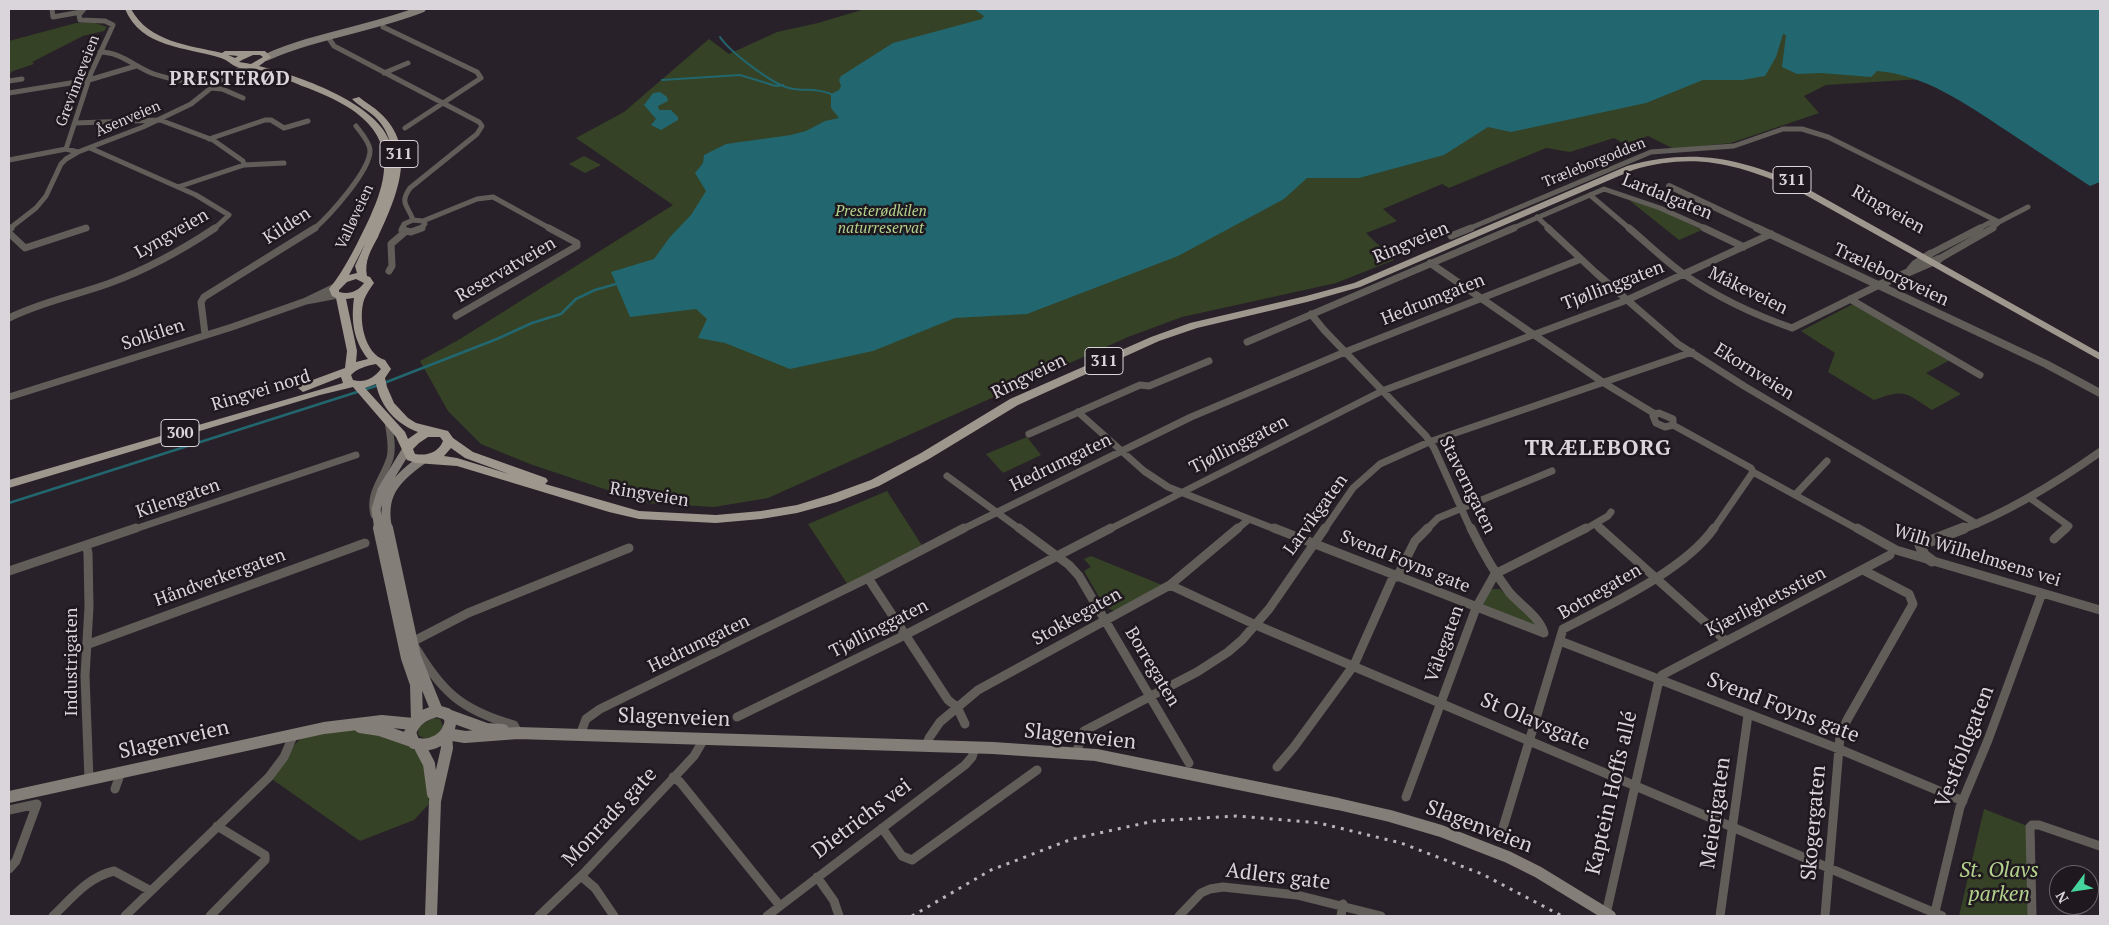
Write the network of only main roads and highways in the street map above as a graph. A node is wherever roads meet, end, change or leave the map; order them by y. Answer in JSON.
{"nodes":[{"id":1,"x":128,"y":9,"type":"edge"},
{"id":2,"x":422,"y":9,"type":"edge"},
{"id":3,"x":174,"y":44,"type":"junction"},
{"id":4,"x":248,"y":54,"type":"junction"},
{"id":5,"x":264,"y":56,"type":"junction"},
{"id":6,"x":236,"y":63,"type":"junction"},
{"id":7,"x":249,"y":66,"type":"junction"},
{"id":8,"x":1932,"y":258,"type":"junction"},
{"id":9,"x":362,"y":276,"type":"junction"},
{"id":10,"x":338,"y":290,"type":"junction"},
{"id":11,"x":363,"y":291,"type":"junction"},
{"id":12,"x":2100,"y":352,"type":"edge"},
{"id":13,"x":2100,"y":357,"type":"edge"},
{"id":14,"x":376,"y":361,"type":"junction"},
{"id":15,"x":349,"y":371,"type":"junction"},
{"id":16,"x":380,"y":382,"type":"junction"},
{"id":17,"x":358,"y":388,"type":"junction"},
{"id":18,"x":436,"y":432,"type":"junction"},
{"id":19,"x":449,"y":441,"type":"junction"},
{"id":20,"x":407,"y":449,"type":"junction"},
{"id":21,"x":426,"y":459,"type":"junction"},
{"id":22,"x":9,"y":476,"type":"edge"},
{"id":23,"x":9,"y":484,"type":"edge"},
{"id":24,"x":570,"y":495,"type":"junction"},
{"id":25,"x":437,"y":711,"type":"junction"},
{"id":26,"x":450,"y":716,"type":"junction"},
{"id":27,"x":415,"y":722,"type":"junction"},
{"id":28,"x":349,"y":725,"type":"junction"},
{"id":29,"x":446,"y":734,"type":"junction"},
{"id":30,"x":518,"y":734,"type":"junction"},
{"id":31,"x":415,"y":743,"type":"junction"},
{"id":32,"x":9,"y":797,"type":"edge"},
{"id":33,"x":434,"y":801,"type":"junction"},
{"id":34,"x":1607,"y":915,"type":"edge"},
{"id":35,"x":431,"y":916,"type":"edge"}],
"edges":[{"from":1,"to":3,"type":"main road","number":"311"},
{"from":2,"to":5,"type":"main road"},
{"from":3,"to":4,"type":"main road","number":"311"},
{"from":3,"to":6,"type":"main road","number":"311"},
{"from":4,"to":5,"type":"main road","number":"311"},
{"from":4,"to":6,"type":"main road","number":"311"},
{"from":5,"to":7,"type":"main road"},
{"from":5,"to":9,"type":"main road","name":"Valløveien","number":"311"},
{"from":6,"to":7,"type":"main road","number":"311"},
{"from":7,"to":10,"type":"main road","name":"Valløveien","number":"311"},
{"from":8,"to":12,"type":"main road","name":"Ringveien","number":"311"},
{"from":8,"to":13,"type":"main road","name":"Ringveien","number":"311"},
{"from":8,"to":24,"type":"main road","name":"Ringveien","number":"311"},
{"from":9,"to":10,"type":"main road","name":"Valløveien"},
{"from":9,"to":11,"type":"main road","name":"Valløveien","number":"311"},
{"from":10,"to":11,"type":"main road"},
{"from":10,"to":15,"type":"main road"},
{"from":11,"to":14,"type":"main road","name":"Valløveien","number":"311"},
{"from":14,"to":15,"type":"main road"},
{"from":14,"to":16,"type":"main road","name":"Valløveien","number":"311"},
{"from":15,"to":17,"type":"main road"},
{"from":15,"to":22,"type":"main road","name":"Ringvei nord","number":"300"},
{"from":16,"to":17,"type":"main road"},
{"from":16,"to":18,"type":"main road","name":"Valløveien","number":"311"},
{"from":17,"to":20,"type":"main road"},
{"from":17,"to":23,"type":"main road","name":"Ringvei nord","number":"300"},
{"from":18,"to":19,"type":"main road","name":"Ringveien","number":"311"},
{"from":18,"to":20,"type":"main road"},
{"from":19,"to":21,"type":"main road"},
{"from":19,"to":24,"type":"main road","name":"Ringveien","number":"311"},
{"from":20,"to":21,"type":"main road","name":"Ringveien","number":"311"},
{"from":20,"to":27,"type":"main road"},
{"from":21,"to":24,"type":"main road","name":"Ringveien","number":"311"},
{"from":21,"to":25,"type":"main road"},
{"from":25,"to":26,"type":"main road"},
{"from":25,"to":27,"type":"main road"},
{"from":26,"to":29,"type":"main road"},
{"from":26,"to":30,"type":"main road","name":"Slagenveien"},
{"from":27,"to":28,"type":"main road","name":"Slagenveien"},
{"from":27,"to":31,"type":"main road"},
{"from":28,"to":31,"type":"main road","name":"Slagenveien"},
{"from":28,"to":32,"type":"main road","name":"Slagenveien"},
{"from":29,"to":30,"type":"main road","name":"Slagenveien"},
{"from":29,"to":31,"type":"main road"},
{"from":29,"to":33,"type":"main road"},
{"from":30,"to":34,"type":"main road","name":"Slagenveien"},
{"from":31,"to":33,"type":"main road"},
{"from":33,"to":35,"type":"main road"}]}
